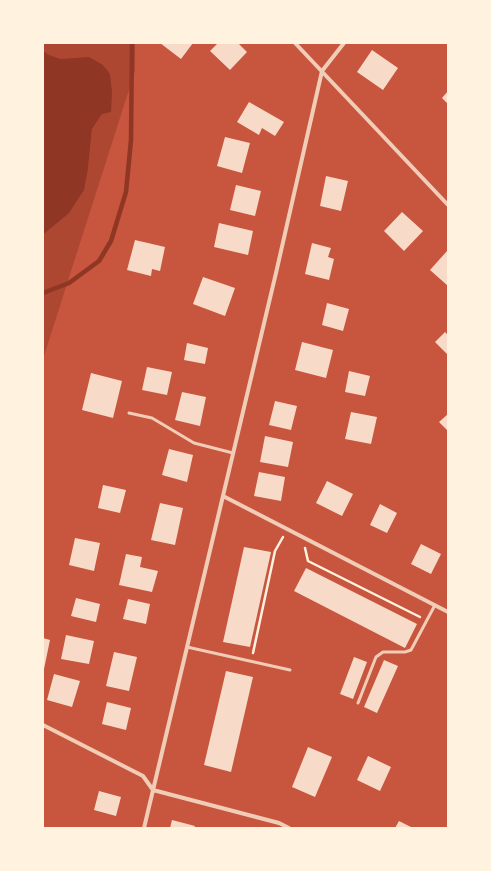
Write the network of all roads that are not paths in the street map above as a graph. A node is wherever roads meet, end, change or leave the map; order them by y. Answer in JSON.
{"nodes":[{"id":1,"x":295,"y":43,"type":"edge"},
{"id":2,"x":344,"y":43,"type":"edge"},
{"id":3,"x":322,"y":71,"type":"junction"},
{"id":4,"x":448,"y":205,"type":"edge"},
{"id":5,"x":129,"y":414,"type":"dead end"},
{"id":6,"x":233,"y":453,"type":"junction"},
{"id":7,"x":223,"y":496,"type":"junction"},
{"id":8,"x":435,"y":605,"type":"junction"},
{"id":9,"x":448,"y":612,"type":"edge"},
{"id":10,"x":187,"y":647,"type":"junction"},
{"id":11,"x":290,"y":670,"type":"dead end"},
{"id":12,"x":358,"y":703,"type":"dead end"},
{"id":13,"x":43,"y":726,"type":"edge"},
{"id":14,"x":153,"y":790,"type":"junction"},
{"id":15,"x":144,"y":828,"type":"edge"},
{"id":16,"x":289,"y":828,"type":"edge"}],
"edges":[{"from":1,"to":3,"type":"street"},
{"from":2,"to":3,"type":"street"},
{"from":3,"to":4,"type":"street"},
{"from":3,"to":6,"type":"street"},
{"from":5,"to":6,"type":"lane"},
{"from":6,"to":7,"type":"street"},
{"from":7,"to":8,"type":"street"},
{"from":7,"to":10,"type":"street"},
{"from":8,"to":9,"type":"street"},
{"from":8,"to":12,"type":"lane"},
{"from":10,"to":11,"type":"lane"},
{"from":10,"to":14,"type":"street"},
{"from":13,"to":14,"type":"street"},
{"from":14,"to":15,"type":"street"},
{"from":14,"to":16,"type":"street"}]}
